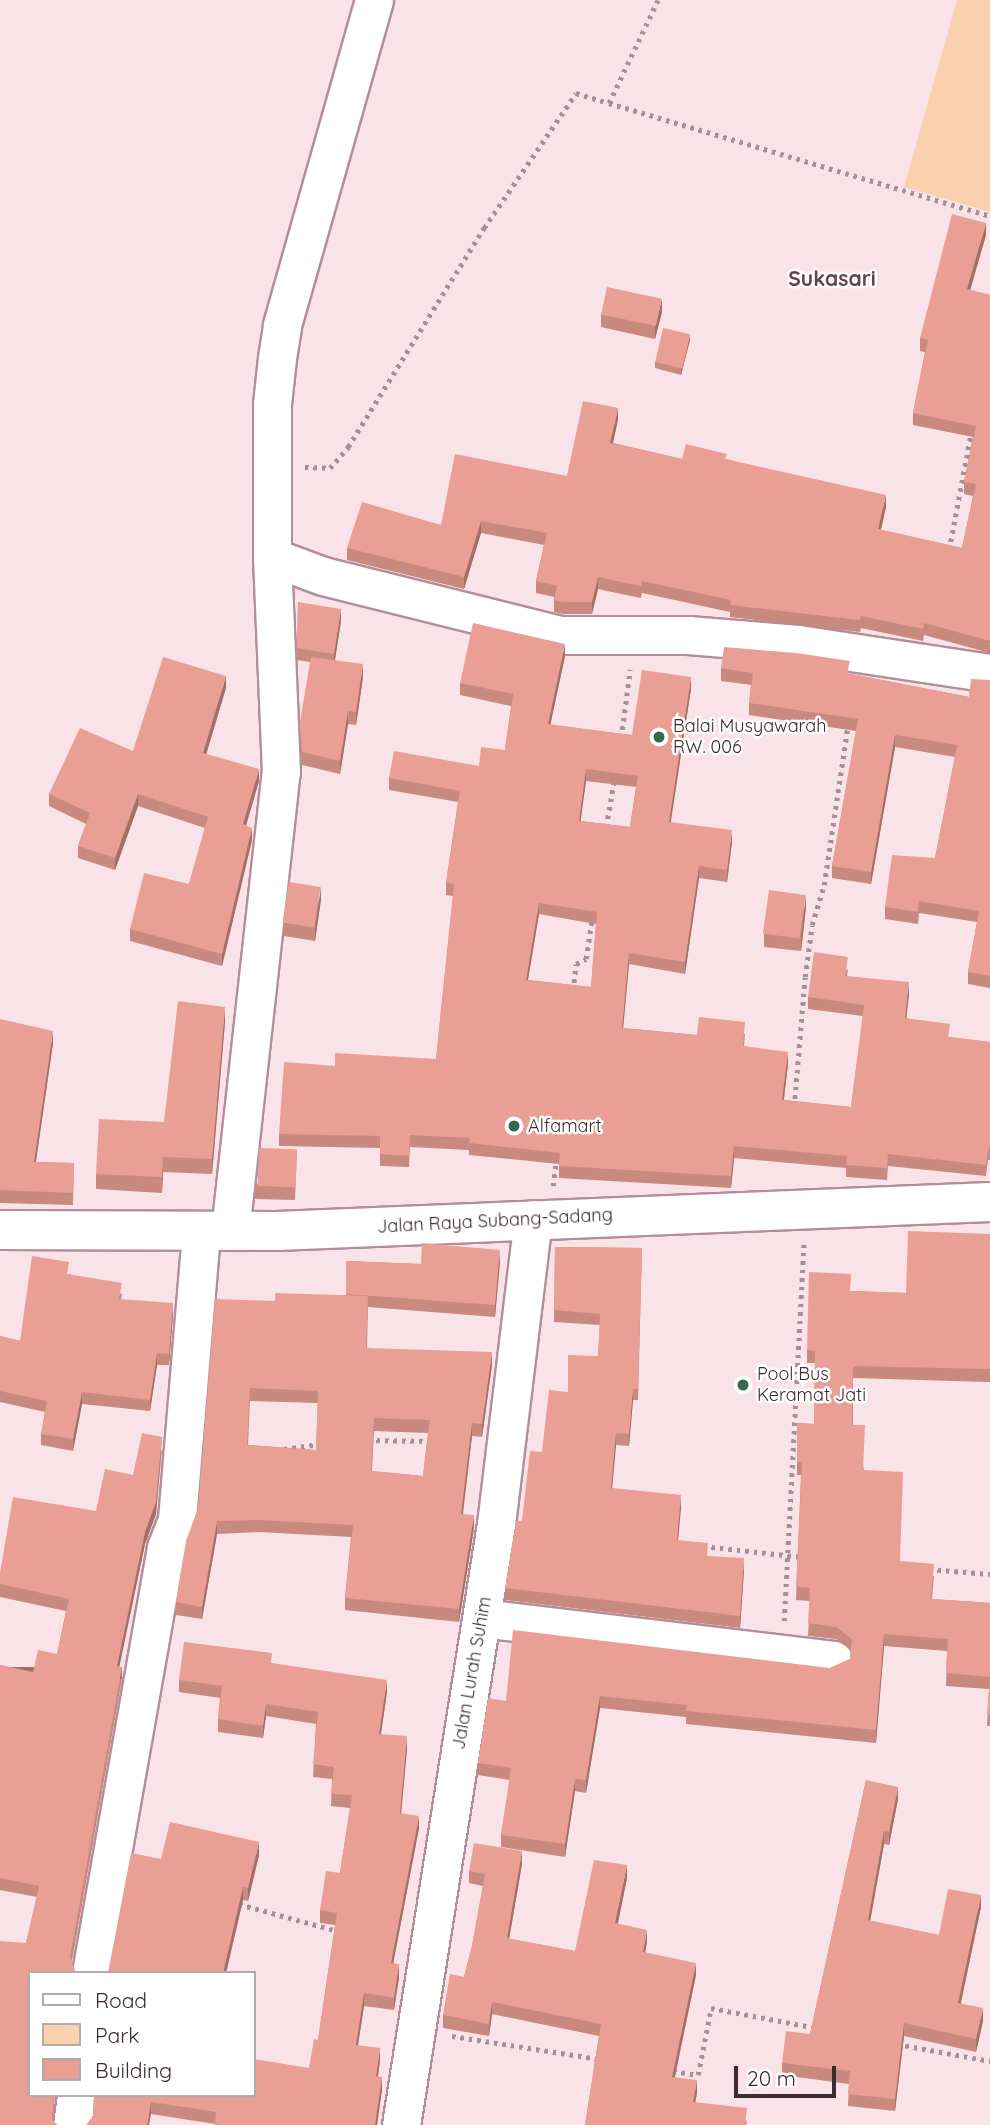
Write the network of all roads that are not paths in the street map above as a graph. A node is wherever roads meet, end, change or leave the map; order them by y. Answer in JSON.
{"nodes":[{"id":1,"x":374,"y":0,"type":"edge"},
{"id":2,"x":272,"y":557,"type":"junction"},
{"id":3,"x":990,"y":673,"type":"edge"},
{"id":4,"x":990,"y":1202,"type":"edge"},
{"id":5,"x":542,"y":1219,"type":"junction"},
{"id":6,"x":0,"y":1230,"type":"edge"},
{"id":7,"x":215,"y":1232,"type":"junction"},
{"id":8,"x":482,"y":1618,"type":"junction"},
{"id":9,"x":833,"y":1660,"type":"dead end"},
{"id":10,"x":90,"y":1971,"type":"edge"},
{"id":11,"x":76,"y":2097,"type":"edge"},
{"id":12,"x":72,"y":2125,"type":"edge"},
{"id":13,"x":401,"y":2125,"type":"edge"}],
"edges":[{"from":1,"to":2,"type":"street"},
{"from":2,"to":3,"type":"street"},
{"from":2,"to":7,"type":"street"},
{"from":4,"to":5,"type":"main road","name":"Jalan Raya Subang-Sadang"},
{"from":5,"to":7,"type":"main road","name":"Jalan Raya Subang-Sadang"},
{"from":5,"to":8,"type":"street","name":"Jalan Lurah Suhim"},
{"from":6,"to":7,"type":"main road","name":"Jalan Raya Subang-Sadang"},
{"from":7,"to":10,"type":"street"},
{"from":8,"to":9,"type":"street"},
{"from":8,"to":13,"type":"street","name":"Jalan Lurah Suhim"},
{"from":11,"to":12,"type":"street"}]}
